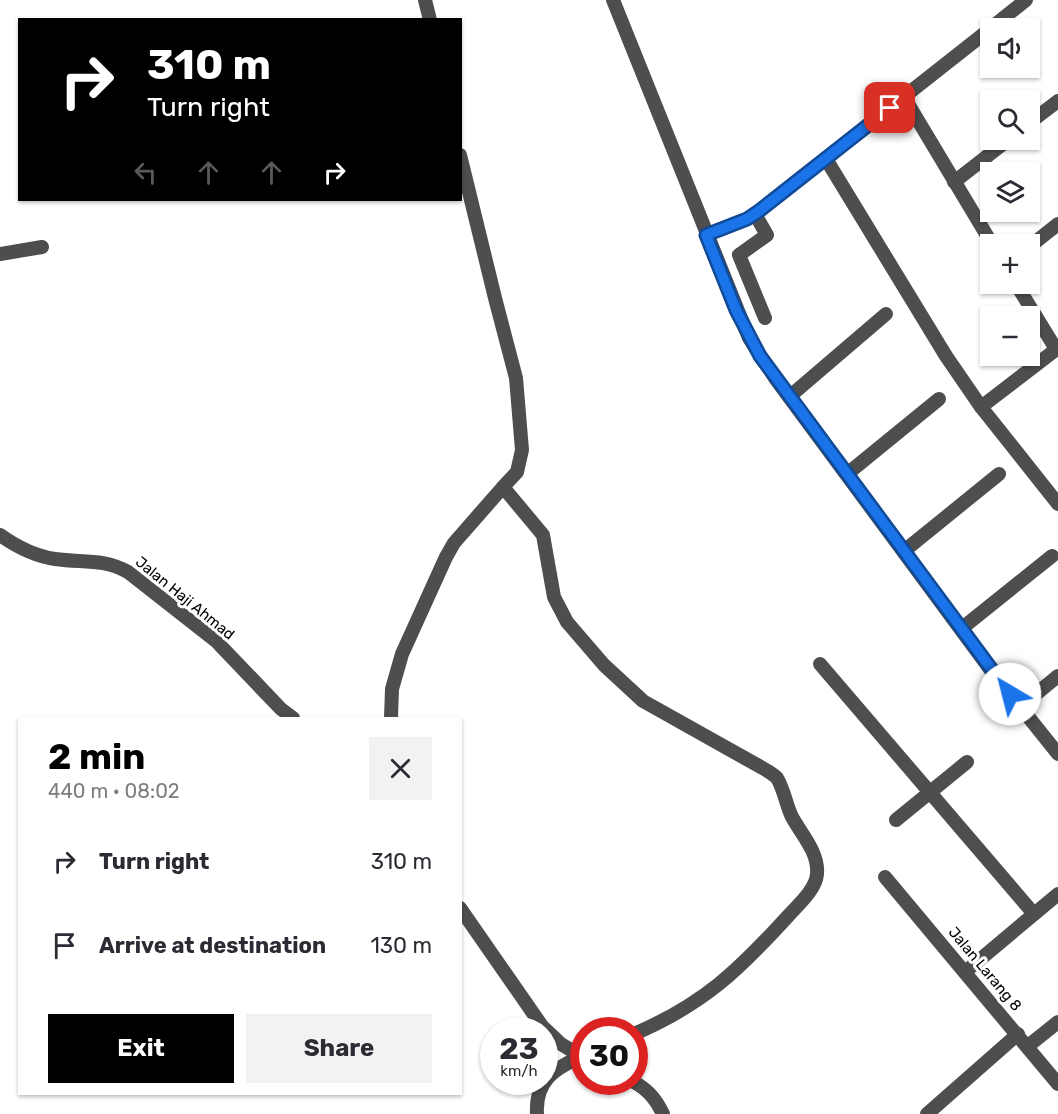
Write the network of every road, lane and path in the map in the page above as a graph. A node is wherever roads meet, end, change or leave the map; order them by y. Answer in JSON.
{"nodes":[{"id":1,"x":425,"y":0,"type":"edge"},
{"id":2,"x":613,"y":0,"type":"edge"},
{"id":3,"x":1026,"y":0,"type":"edge"},
{"id":4,"x":430,"y":18,"type":"edge"},
{"id":5,"x":1004,"y":18,"type":"edge"},
{"id":6,"x":980,"y":37,"type":"edge"},
{"id":7,"x":904,"y":97,"type":"junction"},
{"id":8,"x":1058,"y":100,"type":"edge"},
{"id":9,"x":1040,"y":114,"type":"edge"},
{"id":10,"x":995,"y":150,"type":"edge"},
{"id":11,"x":826,"y":159,"type":"junction"},
{"id":12,"x":462,"y":163,"type":"edge"},
{"id":13,"x":954,"y":182,"type":"junction"},
{"id":14,"x":755,"y":214,"type":"junction"},
{"id":15,"x":1058,"y":224,"type":"edge"},
{"id":16,"x":986,"y":234,"type":"edge"},
{"id":17,"x":706,"y":235,"type":"junction"},
{"id":18,"x":1040,"y":238,"type":"edge"},
{"id":19,"x":42,"y":247,"type":"dead end"},
{"id":20,"x":0,"y":254,"type":"edge"},
{"id":21,"x":1022,"y":294,"type":"edge"},
{"id":22,"x":886,"y":314,"type":"dead end"},
{"id":23,"x":765,"y":318,"type":"dead end"},
{"id":24,"x":1057,"y":349,"type":"edge"},
{"id":25,"x":789,"y":397,"type":"junction"},
{"id":26,"x":939,"y":399,"type":"dead end"},
{"id":27,"x":981,"y":407,"type":"junction"},
{"id":28,"x":847,"y":474,"type":"junction"},
{"id":29,"x":999,"y":474,"type":"dead end"},
{"id":30,"x":504,"y":487,"type":"junction"},
{"id":31,"x":1058,"y":504,"type":"edge"},
{"id":32,"x":0,"y":535,"type":"edge"},
{"id":33,"x":904,"y":551,"type":"junction"},
{"id":34,"x":1052,"y":556,"type":"dead end"},
{"id":35,"x":961,"y":629,"type":"junction"},
{"id":36,"x":820,"y":664,"type":"dead end"},
{"id":37,"x":1058,"y":676,"type":"edge"},
{"id":38,"x":1020,"y":707,"type":"junction"},
{"id":39,"x":292,"y":717,"type":"edge"},
{"id":40,"x":391,"y":717,"type":"edge"},
{"id":41,"x":1058,"y":754,"type":"edge"},
{"id":42,"x":967,"y":762,"type":"dead end"},
{"id":43,"x":930,"y":793,"type":"junction"},
{"id":44,"x":896,"y":820,"type":"dead end"},
{"id":45,"x":885,"y":877,"type":"dead end"},
{"id":46,"x":1058,"y":894,"type":"edge"},
{"id":47,"x":462,"y":911,"type":"edge"},
{"id":48,"x":1034,"y":914,"type":"junction"},
{"id":49,"x":965,"y":972,"type":"junction"},
{"id":50,"x":1058,"y":1022,"type":"edge"},
{"id":51,"x":648,"y":1027,"type":"edge"},
{"id":52,"x":1018,"y":1034,"type":"junction"},
{"id":53,"x":1028,"y":1046,"type":"junction"},
{"id":54,"x":570,"y":1050,"type":"edge"},
{"id":55,"x":570,"y":1063,"type":"edge"},
{"id":56,"x":1058,"y":1084,"type":"edge"},
{"id":57,"x":648,"y":1091,"type":"edge"},
{"id":58,"x":537,"y":1114,"type":"edge"},
{"id":59,"x":663,"y":1114,"type":"edge"},
{"id":60,"x":927,"y":1114,"type":"edge"}],
"edges":[{"from":1,"to":4,"type":"street"},
{"from":2,"to":17,"type":"street"},
{"from":3,"to":5,"type":"street"},
{"from":6,"to":7,"type":"street"},
{"from":7,"to":11,"type":"street"},
{"from":7,"to":13,"type":"street"},
{"from":8,"to":9,"type":"street"},
{"from":10,"to":13,"type":"street"},
{"from":11,"to":14,"type":"street"},
{"from":11,"to":27,"type":"street"},
{"from":12,"to":30,"type":"street"},
{"from":13,"to":16,"type":"street"},
{"from":14,"to":17,"type":"street"},
{"from":14,"to":23,"type":"street"},
{"from":15,"to":18,"type":"street"},
{"from":17,"to":25,"type":"street"},
{"from":19,"to":20,"type":"street"},
{"from":21,"to":24,"type":"street"},
{"from":22,"to":25,"type":"street"},
{"from":24,"to":27,"type":"street"},
{"from":25,"to":28,"type":"street"},
{"from":26,"to":28,"type":"street"},
{"from":27,"to":31,"type":"street"},
{"from":28,"to":33,"type":"street"},
{"from":29,"to":33,"type":"street"},
{"from":30,"to":40,"type":"street"},
{"from":30,"to":51,"type":"street"},
{"from":32,"to":39,"type":"street","name":"Jalan Haji Ahmad"},
{"from":33,"to":35,"type":"street"},
{"from":34,"to":35,"type":"street"},
{"from":35,"to":38,"type":"street"},
{"from":36,"to":43,"type":"street"},
{"from":37,"to":38,"type":"street"},
{"from":38,"to":41,"type":"street"},
{"from":42,"to":43,"type":"street"},
{"from":43,"to":44,"type":"street"},
{"from":43,"to":48,"type":"street"},
{"from":45,"to":49,"type":"street","name":"Jalan Larang 8"},
{"from":46,"to":48,"type":"street"},
{"from":47,"to":54,"type":"street"},
{"from":48,"to":49,"type":"street"},
{"from":49,"to":52,"type":"street","name":"Jalan Larang 8"},
{"from":50,"to":53,"type":"street"},
{"from":52,"to":53,"type":"street","name":"Jalan Larang 8"},
{"from":52,"to":60,"type":"street"},
{"from":53,"to":56,"type":"street","name":"Jalan Larang 8"},
{"from":55,"to":58,"type":"street"},
{"from":57,"to":59,"type":"street"}]}
